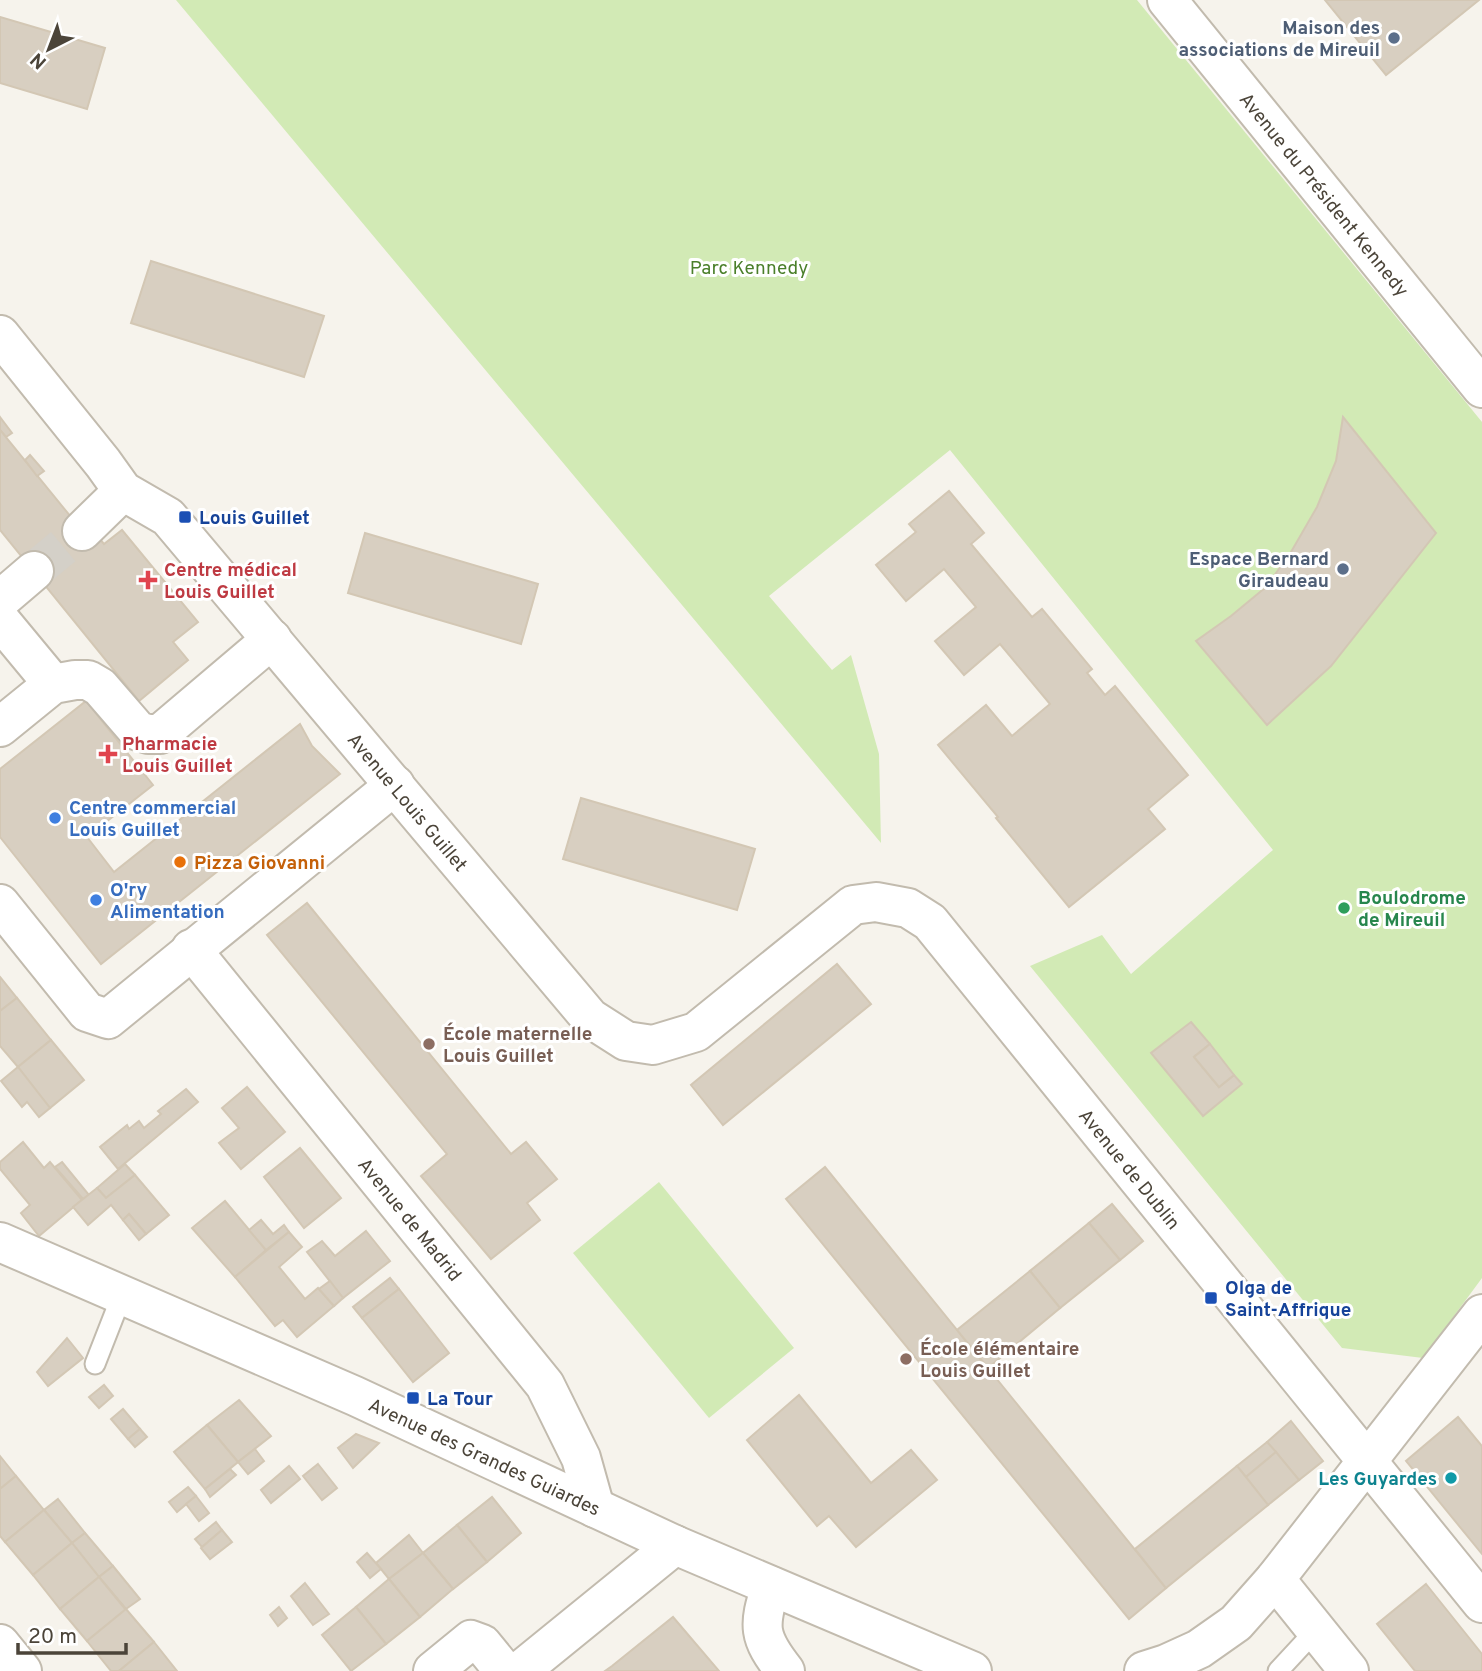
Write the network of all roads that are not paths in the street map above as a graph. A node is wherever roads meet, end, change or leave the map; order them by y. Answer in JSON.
{"nodes":[{"id":1,"x":1167,"y":0,"type":"edge"},
{"id":2,"x":0,"y":335,"type":"edge"},
{"id":3,"x":1482,"y":387,"type":"edge"},
{"id":4,"x":123,"y":491,"type":"junction"},
{"id":5,"x":82,"y":531,"type":"tunnel mouth"},
{"id":6,"x":34,"y":571,"type":"tunnel mouth"},
{"id":7,"x":0,"y":600,"type":"edge"},
{"id":8,"x":0,"y":620,"type":"edge"},
{"id":9,"x":272,"y":639,"type":"junction"},
{"id":10,"x":52,"y":684,"type":"junction"},
{"id":11,"x":0,"y":727,"type":"edge"},
{"id":12,"x":395,"y":785,"type":"junction"},
{"id":13,"x":876,"y":902,"type":"joint"},
{"id":14,"x":0,"y":904,"type":"edge"},
{"id":15,"x":191,"y":949,"type":"junction"},
{"id":16,"x":0,"y":1242,"type":"edge"},
{"id":17,"x":122,"y":1295,"type":"junction"},
{"id":18,"x":1482,"y":1314,"type":"edge"},
{"id":19,"x":95,"y":1364,"type":"dead end"},
{"id":20,"x":1367,"y":1462,"type":"junction"},
{"id":21,"x":595,"y":1508,"type":"junction"},
{"id":22,"x":675,"y":1545,"type":"junction"},
{"id":23,"x":1275,"y":1579,"type":"junction"},
{"id":24,"x":771,"y":1586,"type":"junction"},
{"id":25,"x":1482,"y":1603,"type":"edge"},
{"id":26,"x":1316,"y":1630,"type":"junction"},
{"id":27,"x":0,"y":1644,"type":"edge"},
{"id":28,"x":22,"y":1671,"type":"edge"},
{"id":29,"x":433,"y":1671,"type":"edge"},
{"id":30,"x":504,"y":1671,"type":"edge"},
{"id":31,"x":520,"y":1671,"type":"edge"},
{"id":32,"x":785,"y":1671,"type":"edge"},
{"id":33,"x":972,"y":1671,"type":"edge"},
{"id":34,"x":1144,"y":1671,"type":"edge"},
{"id":35,"x":1278,"y":1671,"type":"edge"},
{"id":36,"x":1349,"y":1671,"type":"edge"}],
"edges":[{"from":1,"to":3,"type":"street","name":"Avenue du Président Kennedy"},
{"from":2,"to":4,"type":"street","name":"Avenue Louis Guillet"},
{"from":4,"to":5,"type":"street"},
{"from":4,"to":9,"type":"street","name":"Avenue Louis Guillet"},
{"from":6,"to":7,"type":"street"},
{"from":8,"to":10,"type":"street"},
{"from":9,"to":10,"type":"street"},
{"from":9,"to":12,"type":"street","name":"Avenue Louis Guillet"},
{"from":10,"to":11,"type":"street"},
{"from":12,"to":13,"type":"street","name":"Avenue Louis Guillet"},
{"from":12,"to":15,"type":"street"},
{"from":13,"to":20,"type":"street","name":"Avenue de Dublin"},
{"from":14,"to":15,"type":"street"},
{"from":15,"to":21,"type":"street","name":"Avenue de Madrid"},
{"from":16,"to":17,"type":"street","name":"Avenue des Grandes Guiardes"},
{"from":17,"to":19,"type":"lane"},
{"from":17,"to":21,"type":"street","name":"Avenue des Grandes Guiardes"},
{"from":18,"to":20,"type":"street"},
{"from":20,"to":23,"type":"street"},
{"from":20,"to":25,"type":"street","name":"Avenue de Dublin"},
{"from":21,"to":22,"type":"street","name":"Avenue des Grandes Guiardes"},
{"from":22,"to":24,"type":"street","name":"Avenue des Grandes Guiardes"},
{"from":22,"to":31,"type":"street"},
{"from":23,"to":26,"type":"street"},
{"from":23,"to":34,"type":"street"},
{"from":24,"to":32,"type":"street"},
{"from":24,"to":33,"type":"street","name":"Avenue des Grandes Guiardes"},
{"from":26,"to":35,"type":"lane"},
{"from":26,"to":36,"type":"street"},
{"from":27,"to":28,"type":"street"},
{"from":29,"to":30,"type":"street"}]}
